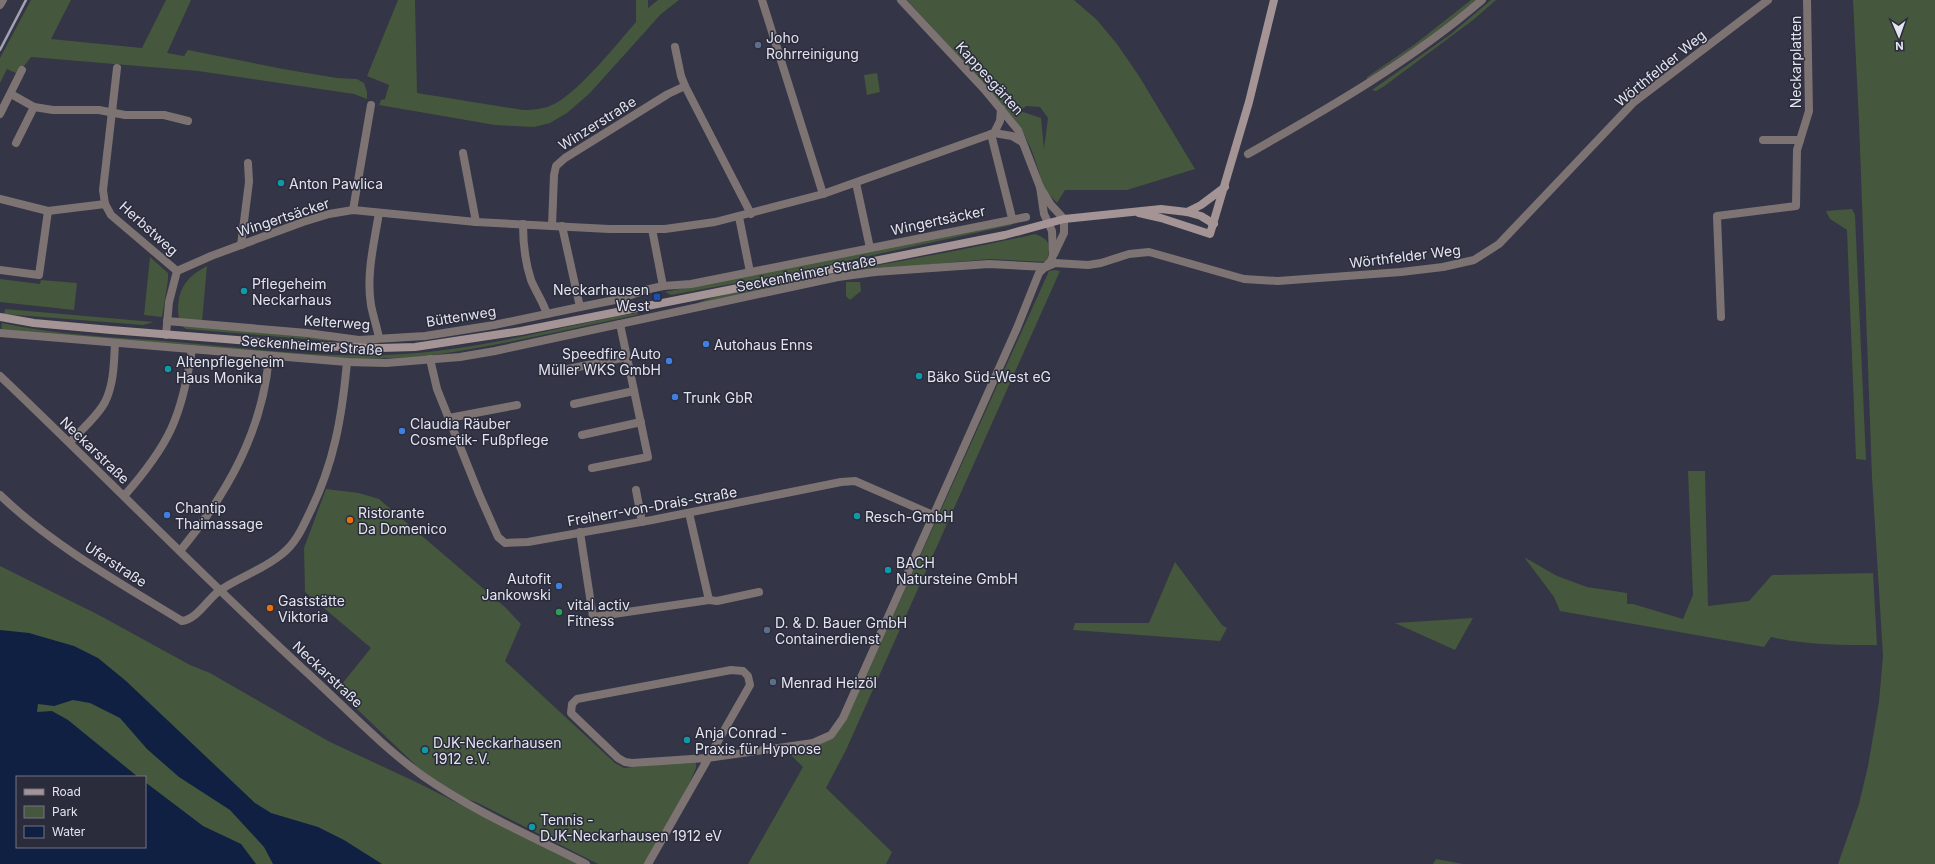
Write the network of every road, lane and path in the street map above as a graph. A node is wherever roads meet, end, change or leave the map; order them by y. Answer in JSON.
{"nodes":[{"id":1,"x":2,"y":0,"type":"edge"},
{"id":2,"x":762,"y":0,"type":"edge"},
{"id":3,"x":901,"y":0,"type":"edge"},
{"id":4,"x":1274,"y":0,"type":"edge"},
{"id":5,"x":1482,"y":0,"type":"edge"},
{"id":6,"x":1768,"y":0,"type":"edge"},
{"id":7,"x":1807,"y":0,"type":"edge"},
{"id":8,"x":0,"y":5,"type":"edge"},
{"id":9,"x":675,"y":47,"type":"dead end"},
{"id":10,"x":117,"y":68,"type":"dead end"},
{"id":11,"x":22,"y":70,"type":"dead end"},
{"id":12,"x":685,"y":86,"type":"junction"},
{"id":13,"x":10,"y":94,"type":"junction"},
{"id":14,"x":371,"y":105,"type":"dead end"},
{"id":15,"x":34,"y":107,"type":"junction"},
{"id":16,"x":1001,"y":109,"type":"junction"},
{"id":17,"x":112,"y":113,"type":"junction"},
{"id":18,"x":0,"y":114,"type":"edge"},
{"id":19,"x":188,"y":121,"type":"dead end"},
{"id":20,"x":992,"y":134,"type":"junction"},
{"id":21,"x":1763,"y":140,"type":"dead end"},
{"id":22,"x":1800,"y":140,"type":"junction"},
{"id":23,"x":1022,"y":142,"type":"junction"},
{"id":24,"x":16,"y":143,"type":"dead end"},
{"id":25,"x":463,"y":153,"type":"dead end"},
{"id":26,"x":1248,"y":154,"type":"dead end"},
{"id":27,"x":248,"y":163,"type":"dead end"},
{"id":28,"x":856,"y":183,"type":"junction"},
{"id":29,"x":1040,"y":187,"type":"junction"},
{"id":30,"x":1225,"y":187,"type":"junction"},
{"id":31,"x":823,"y":194,"type":"junction"},
{"id":32,"x":0,"y":199,"type":"edge"},
{"id":33,"x":105,"y":204,"type":"junction"},
{"id":34,"x":353,"y":210,"type":"junction"},
{"id":35,"x":48,"y":211,"type":"junction"},
{"id":36,"x":1135,"y":212,"type":"junction"},
{"id":37,"x":1186,"y":212,"type":"junction"},
{"id":38,"x":379,"y":213,"type":"junction"},
{"id":39,"x":751,"y":214,"type":"junction"},
{"id":40,"x":1026,"y":216,"type":"dead end"},
{"id":41,"x":739,"y":217,"type":"junction"},
{"id":42,"x":1012,"y":218,"type":"junction"},
{"id":43,"x":1064,"y":219,"type":"junction"},
{"id":44,"x":476,"y":222,"type":"junction"},
{"id":45,"x":1048,"y":223,"type":"junction"},
{"id":46,"x":523,"y":224,"type":"junction"},
{"id":47,"x":1214,"y":224,"type":"junction"},
{"id":48,"x":552,"y":226,"type":"junction"},
{"id":49,"x":562,"y":226,"type":"junction"},
{"id":50,"x":652,"y":229,"type":"junction"},
{"id":51,"x":241,"y":245,"type":"junction"},
{"id":52,"x":870,"y":248,"type":"junction"},
{"id":53,"x":1053,"y":255,"type":"junction"},
{"id":54,"x":1046,"y":267,"type":"junction"},
{"id":55,"x":0,"y":270,"type":"edge"},
{"id":56,"x":177,"y":271,"type":"junction"},
{"id":57,"x":750,"y":272,"type":"junction"},
{"id":58,"x":664,"y":286,"type":"junction"},
{"id":59,"x":580,"y":308,"type":"junction"},
{"id":60,"x":547,"y":314,"type":"junction"},
{"id":61,"x":0,"y":317,"type":"edge"},
{"id":62,"x":1721,"y":317,"type":"dead end"},
{"id":63,"x":167,"y":321,"type":"junction"},
{"id":64,"x":620,"y":324,"type":"junction"},
{"id":65,"x":0,"y":333,"type":"edge"},
{"id":66,"x":166,"y":335,"type":"junction"},
{"id":67,"x":379,"y":338,"type":"junction"},
{"id":68,"x":115,"y":343,"type":"junction"},
{"id":69,"x":192,"y":349,"type":"junction"},
{"id":70,"x":269,"y":356,"type":"junction"},
{"id":71,"x":627,"y":357,"type":"junction"},
{"id":72,"x":430,"y":359,"type":"junction"},
{"id":73,"x":347,"y":362,"type":"junction"},
{"id":74,"x":568,"y":370,"type":"dead end"},
{"id":75,"x":0,"y":376,"type":"edge"},
{"id":76,"x":634,"y":391,"type":"junction"},
{"id":77,"x":574,"y":404,"type":"dead end"},
{"id":78,"x":517,"y":405,"type":"dead end"},
{"id":79,"x":449,"y":418,"type":"junction"},
{"id":80,"x":641,"y":422,"type":"junction"},
{"id":81,"x":582,"y":434,"type":"dead end"},
{"id":82,"x":70,"y":442,"type":"junction"},
{"id":83,"x":592,"y":468,"type":"dead end"},
{"id":84,"x":636,"y":490,"type":"dead end"},
{"id":85,"x":0,"y":495,"type":"edge"},
{"id":86,"x":124,"y":496,"type":"junction"},
{"id":87,"x":689,"y":513,"type":"junction"},
{"id":88,"x":933,"y":515,"type":"junction"},
{"id":89,"x":642,"y":522,"type":"junction"},
{"id":90,"x":580,"y":532,"type":"junction"},
{"id":91,"x":180,"y":551,"type":"junction"},
{"id":92,"x":219,"y":591,"type":"junction"},
{"id":93,"x":759,"y":592,"type":"dead end"},
{"id":94,"x":709,"y":600,"type":"junction"},
{"id":95,"x":707,"y":758,"type":"junction"},
{"id":96,"x":586,"y":864,"type":"edge"},
{"id":97,"x":648,"y":864,"type":"edge"}],
"edges":[{"from":1,"to":8,"type":"street"},
{"from":2,"to":31,"type":"street"},
{"from":3,"to":16,"type":"street","name":"Kappesgärten"},
{"from":4,"to":30,"type":"street"},
{"from":5,"to":26,"type":"street"},
{"from":6,"to":54,"type":"street","name":"Wörthfelder Weg"},
{"from":7,"to":22,"type":"street","name":"Neckarplatten"},
{"from":9,"to":12,"type":"street"},
{"from":10,"to":17,"type":"street","name":"Herbstweg"},
{"from":11,"to":13,"type":"street"},
{"from":12,"to":39,"type":"street"},
{"from":12,"to":48,"type":"street","name":"Winzerstraße"},
{"from":13,"to":15,"type":"street"},
{"from":13,"to":18,"type":"street"},
{"from":14,"to":34,"type":"street"},
{"from":15,"to":17,"type":"street"},
{"from":15,"to":24,"type":"street"},
{"from":16,"to":20,"type":"street"},
{"from":16,"to":23,"type":"street","name":"Kappesgärten"},
{"from":17,"to":19,"type":"street"},
{"from":17,"to":33,"type":"street","name":"Herbstweg"},
{"from":20,"to":23,"type":"street"},
{"from":20,"to":28,"type":"street","name":"Wingertsäcker"},
{"from":20,"to":42,"type":"street"},
{"from":21,"to":22,"type":"street"},
{"from":22,"to":62,"type":"street","name":"Neckarplatten"},
{"from":23,"to":29,"type":"street","name":"Kappesgärten"},
{"from":25,"to":44,"type":"street"},
{"from":27,"to":51,"type":"street"},
{"from":28,"to":31,"type":"street","name":"Wingertsäcker"},
{"from":28,"to":52,"type":"street"},
{"from":29,"to":43,"type":"street","name":"Kappesgärten"},
{"from":29,"to":45,"type":"street","name":"Kappesgärten"},
{"from":30,"to":37,"type":"street"},
{"from":30,"to":47,"type":"street"},
{"from":31,"to":39,"type":"street","name":"Wingertsäcker"},
{"from":32,"to":35,"type":"street"},
{"from":33,"to":35,"type":"street","name":"Herbstweg"},
{"from":33,"to":56,"type":"street","name":"Herbstweg"},
{"from":34,"to":38,"type":"street","name":"Wingertsäcker"},
{"from":34,"to":51,"type":"street","name":"Wingertsäcker"},
{"from":35,"to":55,"type":"street"},
{"from":36,"to":37,"type":"street"},
{"from":36,"to":43,"type":"street"},
{"from":36,"to":47,"type":"street"},
{"from":37,"to":47,"type":"street"},
{"from":38,"to":44,"type":"street","name":"Wingertsäcker"},
{"from":38,"to":67,"type":"street","name":"Kelterweg"},
{"from":39,"to":41,"type":"street","name":"Wingertsäcker"},
{"from":40,"to":42,"type":"street","name":"Wingertsäcker"},
{"from":41,"to":50,"type":"street","name":"Wingertsäcker"},
{"from":41,"to":57,"type":"street"},
{"from":42,"to":52,"type":"street","name":"Wingertsäcker"},
{"from":43,"to":45,"type":"street"},
{"from":43,"to":53,"type":"street"},
{"from":44,"to":46,"type":"street","name":"Wingertsäcker"},
{"from":45,"to":53,"type":"street","name":"Kappesgärten"},
{"from":45,"to":66,"type":"street"},
{"from":46,"to":48,"type":"street","name":"Wingertsäcker"},
{"from":46,"to":60,"type":"street"},
{"from":48,"to":49,"type":"street","name":"Wingertsäcker"},
{"from":49,"to":50,"type":"street","name":"Wingertsäcker"},
{"from":49,"to":59,"type":"street"},
{"from":50,"to":58,"type":"street"},
{"from":51,"to":56,"type":"street","name":"Wingertsäcker"},
{"from":52,"to":57,"type":"street","name":"Wingertsäcker"},
{"from":53,"to":54,"type":"street"},
{"from":54,"to":64,"type":"street","name":"Seckenheimer Straße"},
{"from":54,"to":88,"type":"street"},
{"from":56,"to":63,"type":"street"},
{"from":57,"to":58,"type":"street","name":"Wingertsäcker"},
{"from":58,"to":59,"type":"street","name":"Wingertsäcker"},
{"from":59,"to":60,"type":"street","name":"Büttenweg"},
{"from":60,"to":67,"type":"street","name":"Büttenweg"},
{"from":61,"to":66,"type":"street"},
{"from":63,"to":66,"type":"street"},
{"from":63,"to":67,"type":"street","name":"Kelterweg"},
{"from":64,"to":71,"type":"street"},
{"from":64,"to":72,"type":"street","name":"Seckenheimer Straße"},
{"from":65,"to":68,"type":"street","name":"Seckenheimer Straße"},
{"from":68,"to":69,"type":"street","name":"Seckenheimer Straße"},
{"from":68,"to":82,"type":"street"},
{"from":69,"to":70,"type":"street","name":"Seckenheimer Straße"},
{"from":69,"to":86,"type":"street"},
{"from":70,"to":73,"type":"street","name":"Seckenheimer Straße"},
{"from":70,"to":91,"type":"street"},
{"from":71,"to":74,"type":"street"},
{"from":71,"to":76,"type":"street"},
{"from":72,"to":73,"type":"street","name":"Seckenheimer Straße"},
{"from":72,"to":79,"type":"street","name":"Freiherr-von-Drais-Straße"},
{"from":73,"to":92,"type":"street","name":"Uferstraße"},
{"from":75,"to":82,"type":"street","name":"Neckarstraße"},
{"from":76,"to":77,"type":"street"},
{"from":76,"to":80,"type":"street"},
{"from":78,"to":79,"type":"street"},
{"from":79,"to":90,"type":"street","name":"Freiherr-von-Drais-Straße"},
{"from":80,"to":81,"type":"street"},
{"from":80,"to":83,"type":"street"},
{"from":82,"to":86,"type":"street","name":"Neckarstraße"},
{"from":84,"to":89,"type":"street"},
{"from":85,"to":92,"type":"street","name":"Uferstraße"},
{"from":86,"to":91,"type":"street","name":"Neckarstraße"},
{"from":87,"to":88,"type":"street","name":"Freiherr-von-Drais-Straße"},
{"from":87,"to":89,"type":"street","name":"Freiherr-von-Drais-Straße"},
{"from":87,"to":94,"type":"street"},
{"from":88,"to":95,"type":"street"},
{"from":89,"to":90,"type":"street","name":"Freiherr-von-Drais-Straße"},
{"from":90,"to":94,"type":"street"},
{"from":91,"to":92,"type":"street","name":"Neckarstraße"},
{"from":92,"to":96,"type":"street","name":"Neckarstraße"},
{"from":93,"to":94,"type":"street"},
{"from":95,"to":95,"type":"street"},
{"from":95,"to":97,"type":"street"}]}
